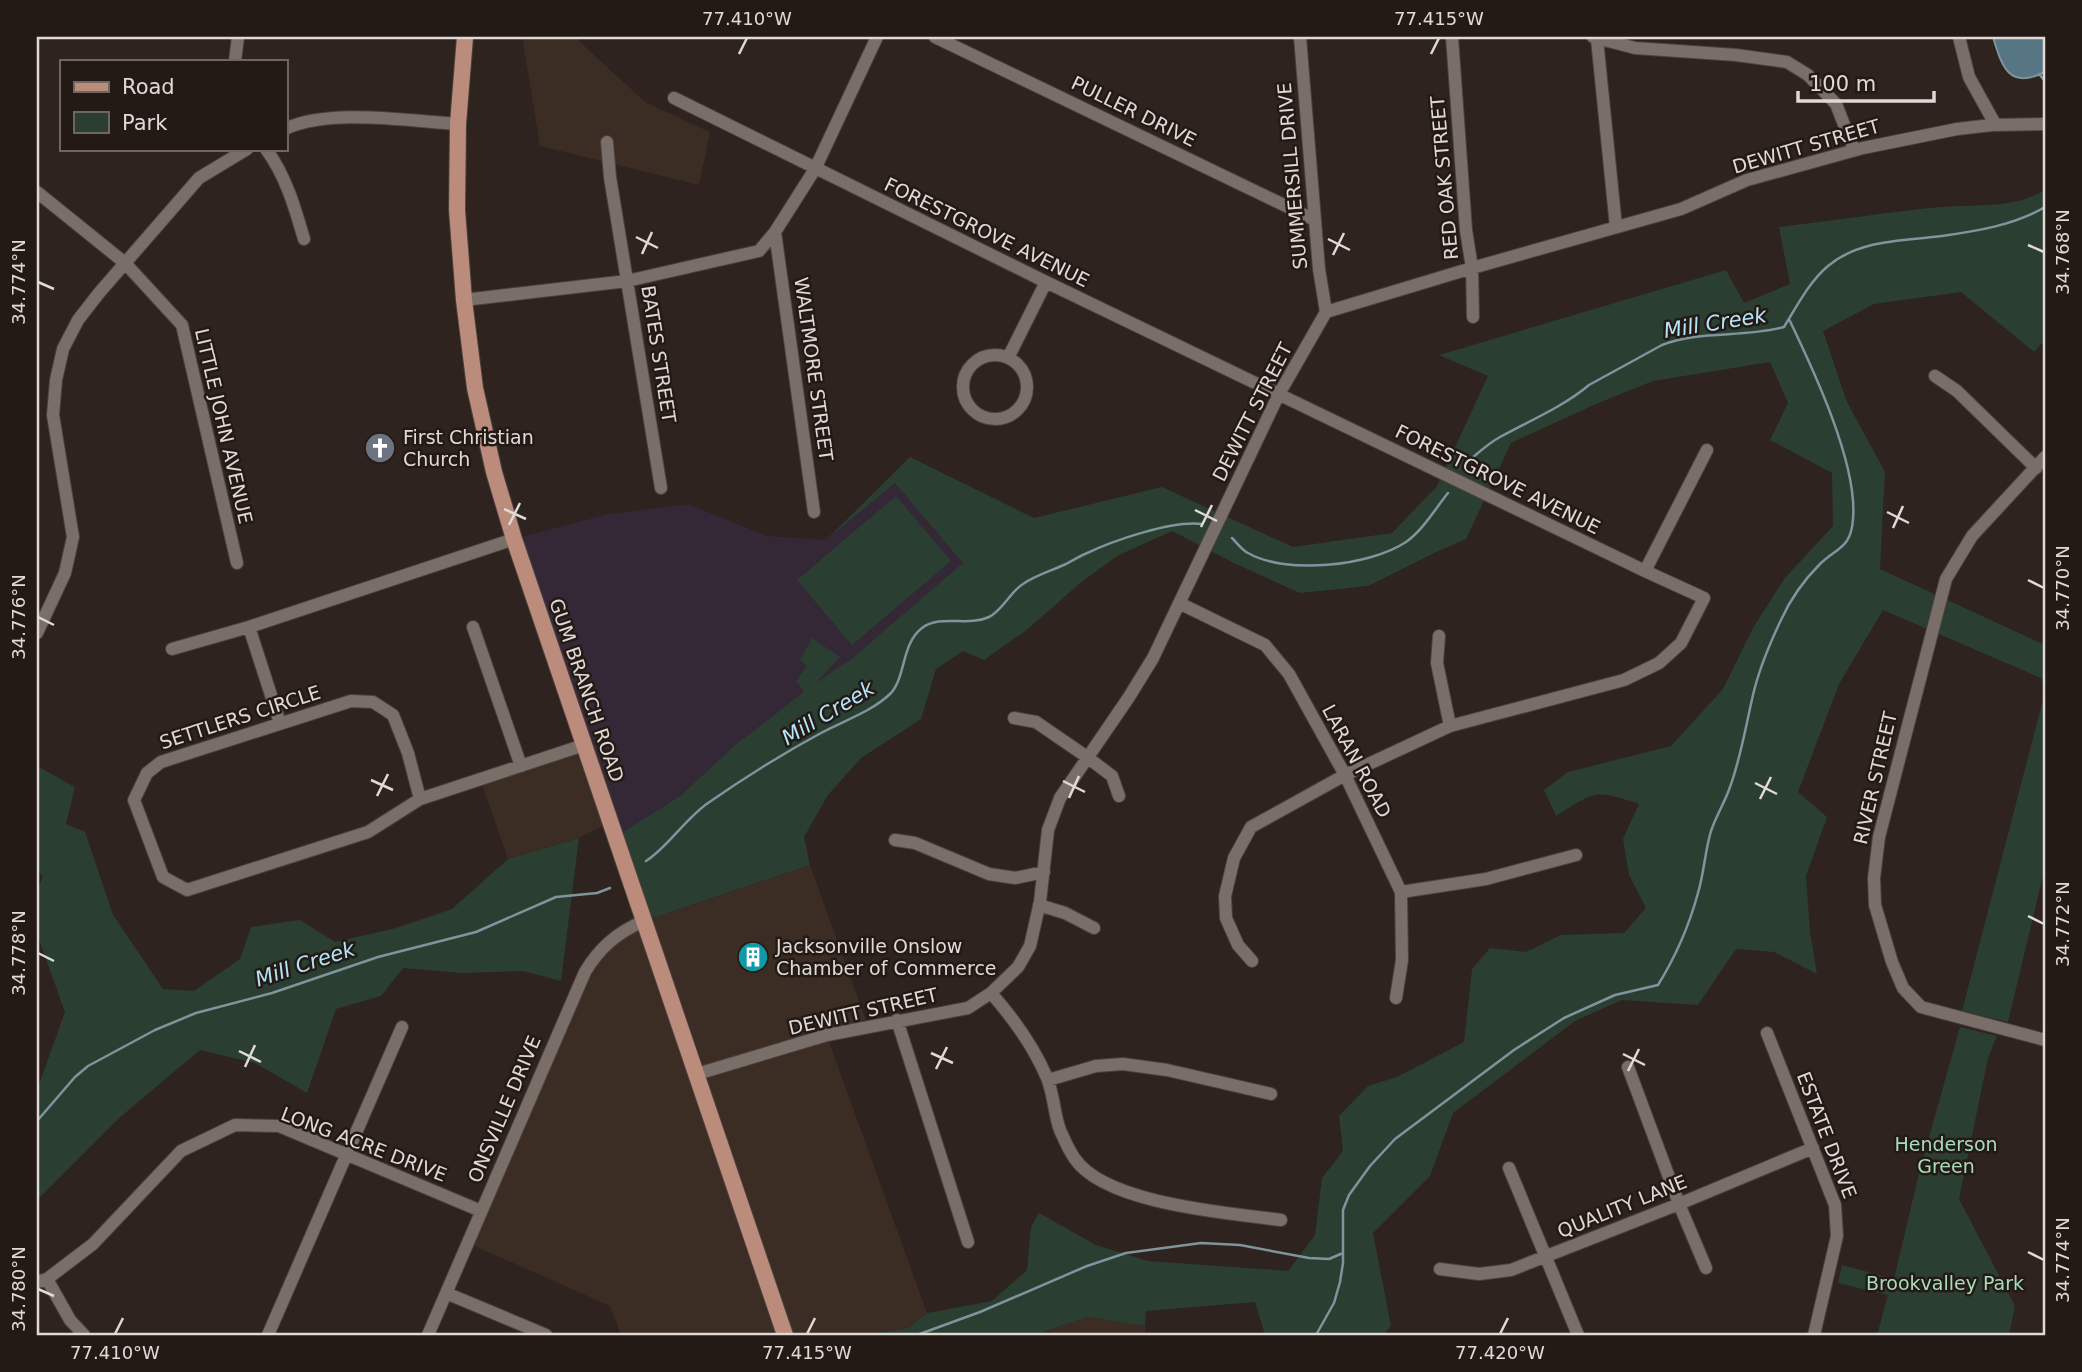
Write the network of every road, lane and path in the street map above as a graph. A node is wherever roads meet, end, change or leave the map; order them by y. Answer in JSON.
{"nodes":[{"id":1,"x":238,"y":37,"type":"edge"},
{"id":2,"x":465,"y":37,"type":"edge"},
{"id":3,"x":877,"y":37,"type":"edge"},
{"id":4,"x":935,"y":37,"type":"edge"},
{"id":5,"x":1300,"y":37,"type":"edge"},
{"id":6,"x":1452,"y":37,"type":"edge"},
{"id":7,"x":1959,"y":37,"type":"edge"},
{"id":8,"x":1595,"y":38,"type":"edge"},
{"id":9,"x":234,"y":60,"type":"edge"},
{"id":10,"x":674,"y":98,"type":"dead end"},
{"id":11,"x":458,"y":124,"type":"junction"},
{"id":12,"x":1995,"y":124,"type":"junction"},
{"id":13,"x":2045,"y":124,"type":"edge"},
{"id":14,"x":287,"y":128,"type":"edge"},
{"id":15,"x":607,"y":142,"type":"dead end"},
{"id":16,"x":245,"y":150,"type":"edge"},
{"id":17,"x":267,"y":150,"type":"edge"},
{"id":18,"x":1854,"y":150,"type":"junction"},
{"id":19,"x":815,"y":169,"type":"junction"},
{"id":20,"x":37,"y":192,"type":"edge"},
{"id":21,"x":1315,"y":220,"type":"junction"},
{"id":22,"x":1616,"y":227,"type":"junction"},
{"id":23,"x":775,"y":232,"type":"junction"},
{"id":24,"x":304,"y":239,"type":"dead end"},
{"id":25,"x":125,"y":263,"type":"junction"},
{"id":26,"x":1472,"y":268,"type":"junction"},
{"id":27,"x":628,"y":281,"type":"junction"},
{"id":28,"x":1046,"y":282,"type":"junction"},
{"id":29,"x":464,"y":300,"type":"junction"},
{"id":30,"x":1326,"y":312,"type":"junction"},
{"id":31,"x":1473,"y":317,"type":"dead end"},
{"id":32,"x":1008,"y":358,"type":"junction"},
{"id":33,"x":1935,"y":376,"type":"dead end"},
{"id":34,"x":1279,"y":394,"type":"junction"},
{"id":35,"x":1707,"y":450,"type":"dead end"},
{"id":36,"x":2045,"y":457,"type":"edge"},
{"id":37,"x":2036,"y":468,"type":"junction"},
{"id":38,"x":661,"y":488,"type":"dead end"},
{"id":39,"x":814,"y":512,"type":"dead end"},
{"id":40,"x":514,"y":539,"type":"junction"},
{"id":41,"x":237,"y":563,"type":"dead end"},
{"id":42,"x":1645,"y":571,"type":"junction"},
{"id":43,"x":1180,"y":603,"type":"junction"},
{"id":44,"x":40,"y":616,"type":"edge"},
{"id":45,"x":249,"y":627,"type":"junction"},
{"id":46,"x":473,"y":627,"type":"dead end"},
{"id":47,"x":37,"y":633,"type":"edge"},
{"id":48,"x":1439,"y":636,"type":"dead end"},
{"id":49,"x":172,"y":649,"type":"dead end"},
{"id":50,"x":1014,"y":718,"type":"dead end"},
{"id":51,"x":280,"y":723,"type":"junction"},
{"id":52,"x":1450,"y":726,"type":"junction"},
{"id":53,"x":584,"y":745,"type":"junction"},
{"id":54,"x":1087,"y":757,"type":"junction"},
{"id":55,"x":521,"y":766,"type":"junction"},
{"id":56,"x":1345,"y":775,"type":"junction"},
{"id":57,"x":1119,"y":796,"type":"dead end"},
{"id":58,"x":421,"y":799,"type":"junction"},
{"id":59,"x":895,"y":840,"type":"dead end"},
{"id":60,"x":1576,"y":855,"type":"dead end"},
{"id":61,"x":1044,"y":872,"type":"junction"},
{"id":62,"x":1401,"y":892,"type":"junction"},
{"id":63,"x":1039,"y":905,"type":"junction"},
{"id":64,"x":644,"y":921,"type":"junction"},
{"id":65,"x":1094,"y":928,"type":"dead end"},
{"id":66,"x":1252,"y":961,"type":"dead end"},
{"id":67,"x":991,"y":993,"type":"junction"},
{"id":68,"x":1396,"y":998,"type":"dead end"},
{"id":69,"x":897,"y":1020,"type":"junction"},
{"id":70,"x":402,"y":1027,"type":"dead end"},
{"id":71,"x":1767,"y":1032,"type":"dead end"},
{"id":72,"x":2045,"y":1040,"type":"edge"},
{"id":73,"x":1628,"y":1067,"type":"dead end"},
{"id":74,"x":697,"y":1074,"type":"junction"},
{"id":75,"x":1048,"y":1080,"type":"junction"},
{"id":76,"x":1271,"y":1094,"type":"dead end"},
{"id":77,"x":1813,"y":1148,"type":"junction"},
{"id":78,"x":347,"y":1155,"type":"junction"},
{"id":79,"x":1509,"y":1168,"type":"dead end"},
{"id":80,"x":1679,"y":1204,"type":"junction"},
{"id":81,"x":481,"y":1211,"type":"junction"},
{"id":82,"x":1282,"y":1220,"type":"dead end"},
{"id":83,"x":968,"y":1242,"type":"dead end"},
{"id":84,"x":1544,"y":1258,"type":"junction"},
{"id":85,"x":1706,"y":1268,"type":"dead end"},
{"id":86,"x":1440,"y":1269,"type":"dead end"},
{"id":87,"x":42,"y":1280,"type":"edge"},
{"id":88,"x":446,"y":1293,"type":"junction"},
{"id":89,"x":84,"y":1335,"type":"edge"},
{"id":90,"x":268,"y":1335,"type":"edge"},
{"id":91,"x":428,"y":1335,"type":"edge"},
{"id":92,"x":546,"y":1335,"type":"edge"},
{"id":93,"x":785,"y":1335,"type":"edge"},
{"id":94,"x":1578,"y":1335,"type":"edge"},
{"id":95,"x":1814,"y":1335,"type":"edge"}],
"edges":[{"from":1,"to":9,"type":"street"},
{"from":2,"to":11,"type":"main road","name":"GUM BRANCH ROAD"},
{"from":3,"to":19,"type":"street"},
{"from":4,"to":21,"type":"street","name":"PULLER DRIVE"},
{"from":5,"to":21,"type":"street","name":"SUMMERSILL DRIVE"},
{"from":6,"to":26,"type":"street","name":"RED OAK STREET"},
{"from":7,"to":12,"type":"street"},
{"from":8,"to":18,"type":"street"},
{"from":8,"to":22,"type":"street"},
{"from":10,"to":19,"type":"street","name":"FORESTGROVE AVENUE"},
{"from":11,"to":14,"type":"street"},
{"from":11,"to":29,"type":"main road","name":"GUM BRANCH ROAD"},
{"from":12,"to":13,"type":"street","name":"DEWITT STREET"},
{"from":12,"to":18,"type":"street","name":"DEWITT STREET"},
{"from":15,"to":27,"type":"street","name":"BATES STREET"},
{"from":16,"to":25,"type":"street"},
{"from":17,"to":24,"type":"street"},
{"from":18,"to":22,"type":"street","name":"DEWITT STREET"},
{"from":19,"to":23,"type":"street"},
{"from":19,"to":28,"type":"street","name":"FORESTGROVE AVENUE"},
{"from":20,"to":25,"type":"street","name":"LITTLE JOHN AVENUE"},
{"from":21,"to":30,"type":"street","name":"SUMMERSILL DRIVE"},
{"from":22,"to":26,"type":"street","name":"DEWITT STREET"},
{"from":23,"to":27,"type":"street"},
{"from":23,"to":39,"type":"street","name":"WALTMORE STREET"},
{"from":25,"to":41,"type":"street","name":"LITTLE JOHN AVENUE"},
{"from":25,"to":44,"type":"street"},
{"from":26,"to":30,"type":"street","name":"DEWITT STREET"},
{"from":26,"to":31,"type":"street","name":"RED OAK STREET"},
{"from":27,"to":29,"type":"street"},
{"from":27,"to":38,"type":"street","name":"BATES STREET"},
{"from":28,"to":32,"type":"street"},
{"from":28,"to":34,"type":"street","name":"FORESTGROVE AVENUE"},
{"from":29,"to":40,"type":"main road","name":"GUM BRANCH ROAD"},
{"from":30,"to":34,"type":"street","name":"DEWITT STREET"},
{"from":32,"to":32,"type":"street"},
{"from":33,"to":37,"type":"street"},
{"from":34,"to":42,"type":"street","name":"FORESTGROVE AVENUE"},
{"from":34,"to":43,"type":"street","name":"DEWITT STREET"},
{"from":35,"to":42,"type":"street"},
{"from":36,"to":37,"type":"street","name":"RIVER STREET"},
{"from":37,"to":72,"type":"street","name":"RIVER STREET"},
{"from":40,"to":45,"type":"street"},
{"from":40,"to":53,"type":"main road","name":"GUM BRANCH ROAD"},
{"from":42,"to":52,"type":"street","name":"FORESTGROVE AVENUE"},
{"from":43,"to":54,"type":"street","name":"DEWITT STREET"},
{"from":43,"to":56,"type":"street","name":"LARAN ROAD"},
{"from":44,"to":47,"type":"street"},
{"from":45,"to":49,"type":"street"},
{"from":45,"to":51,"type":"street"},
{"from":46,"to":55,"type":"street"},
{"from":48,"to":52,"type":"street"},
{"from":50,"to":54,"type":"street"},
{"from":51,"to":58,"type":"street","name":"SETTLERS CIRCLE"},
{"from":51,"to":58,"type":"street","name":"SETTLERS CIRCLE"},
{"from":52,"to":56,"type":"street","name":"FORESTGROVE AVENUE"},
{"from":53,"to":55,"type":"street","name":"SETTLERS CIRCLE"},
{"from":53,"to":64,"type":"main road","name":"GUM BRANCH ROAD"},
{"from":54,"to":57,"type":"street"},
{"from":54,"to":61,"type":"street","name":"DEWITT STREET"},
{"from":55,"to":58,"type":"street","name":"SETTLERS CIRCLE"},
{"from":56,"to":62,"type":"street","name":"LARAN ROAD"},
{"from":56,"to":66,"type":"street","name":"FORESTGROVE AVENUE"},
{"from":59,"to":61,"type":"street"},
{"from":60,"to":62,"type":"street"},
{"from":61,"to":63,"type":"street","name":"DEWITT STREET"},
{"from":62,"to":68,"type":"street","name":"LARAN ROAD"},
{"from":63,"to":65,"type":"street"},
{"from":63,"to":67,"type":"street","name":"DEWITT STREET"},
{"from":64,"to":74,"type":"main road","name":"GUM BRANCH ROAD"},
{"from":64,"to":81,"type":"street","name":"ONSVILLE DRIVE"},
{"from":67,"to":69,"type":"street","name":"DEWITT STREET"},
{"from":67,"to":75,"type":"street"},
{"from":69,"to":74,"type":"street","name":"DEWITT STREET"},
{"from":69,"to":83,"type":"street"},
{"from":70,"to":78,"type":"street"},
{"from":71,"to":77,"type":"street","name":"ESTATE DRIVE"},
{"from":73,"to":80,"type":"street"},
{"from":74,"to":93,"type":"main road","name":"GUM BRANCH ROAD"},
{"from":75,"to":76,"type":"street"},
{"from":75,"to":82,"type":"street"},
{"from":77,"to":80,"type":"street","name":"QUALITY LANE"},
{"from":77,"to":95,"type":"street","name":"ESTATE DRIVE"},
{"from":78,"to":81,"type":"street","name":"LONG ACRE DRIVE"},
{"from":78,"to":87,"type":"street","name":"LONG ACRE DRIVE"},
{"from":78,"to":90,"type":"street"},
{"from":79,"to":84,"type":"street"},
{"from":80,"to":84,"type":"street","name":"QUALITY LANE"},
{"from":80,"to":85,"type":"street"},
{"from":81,"to":88,"type":"street","name":"ONSVILLE DRIVE"},
{"from":84,"to":86,"type":"street","name":"QUALITY LANE"},
{"from":84,"to":94,"type":"street"},
{"from":87,"to":89,"type":"street"},
{"from":88,"to":91,"type":"street","name":"ONSVILLE DRIVE"},
{"from":88,"to":92,"type":"street"}]}
